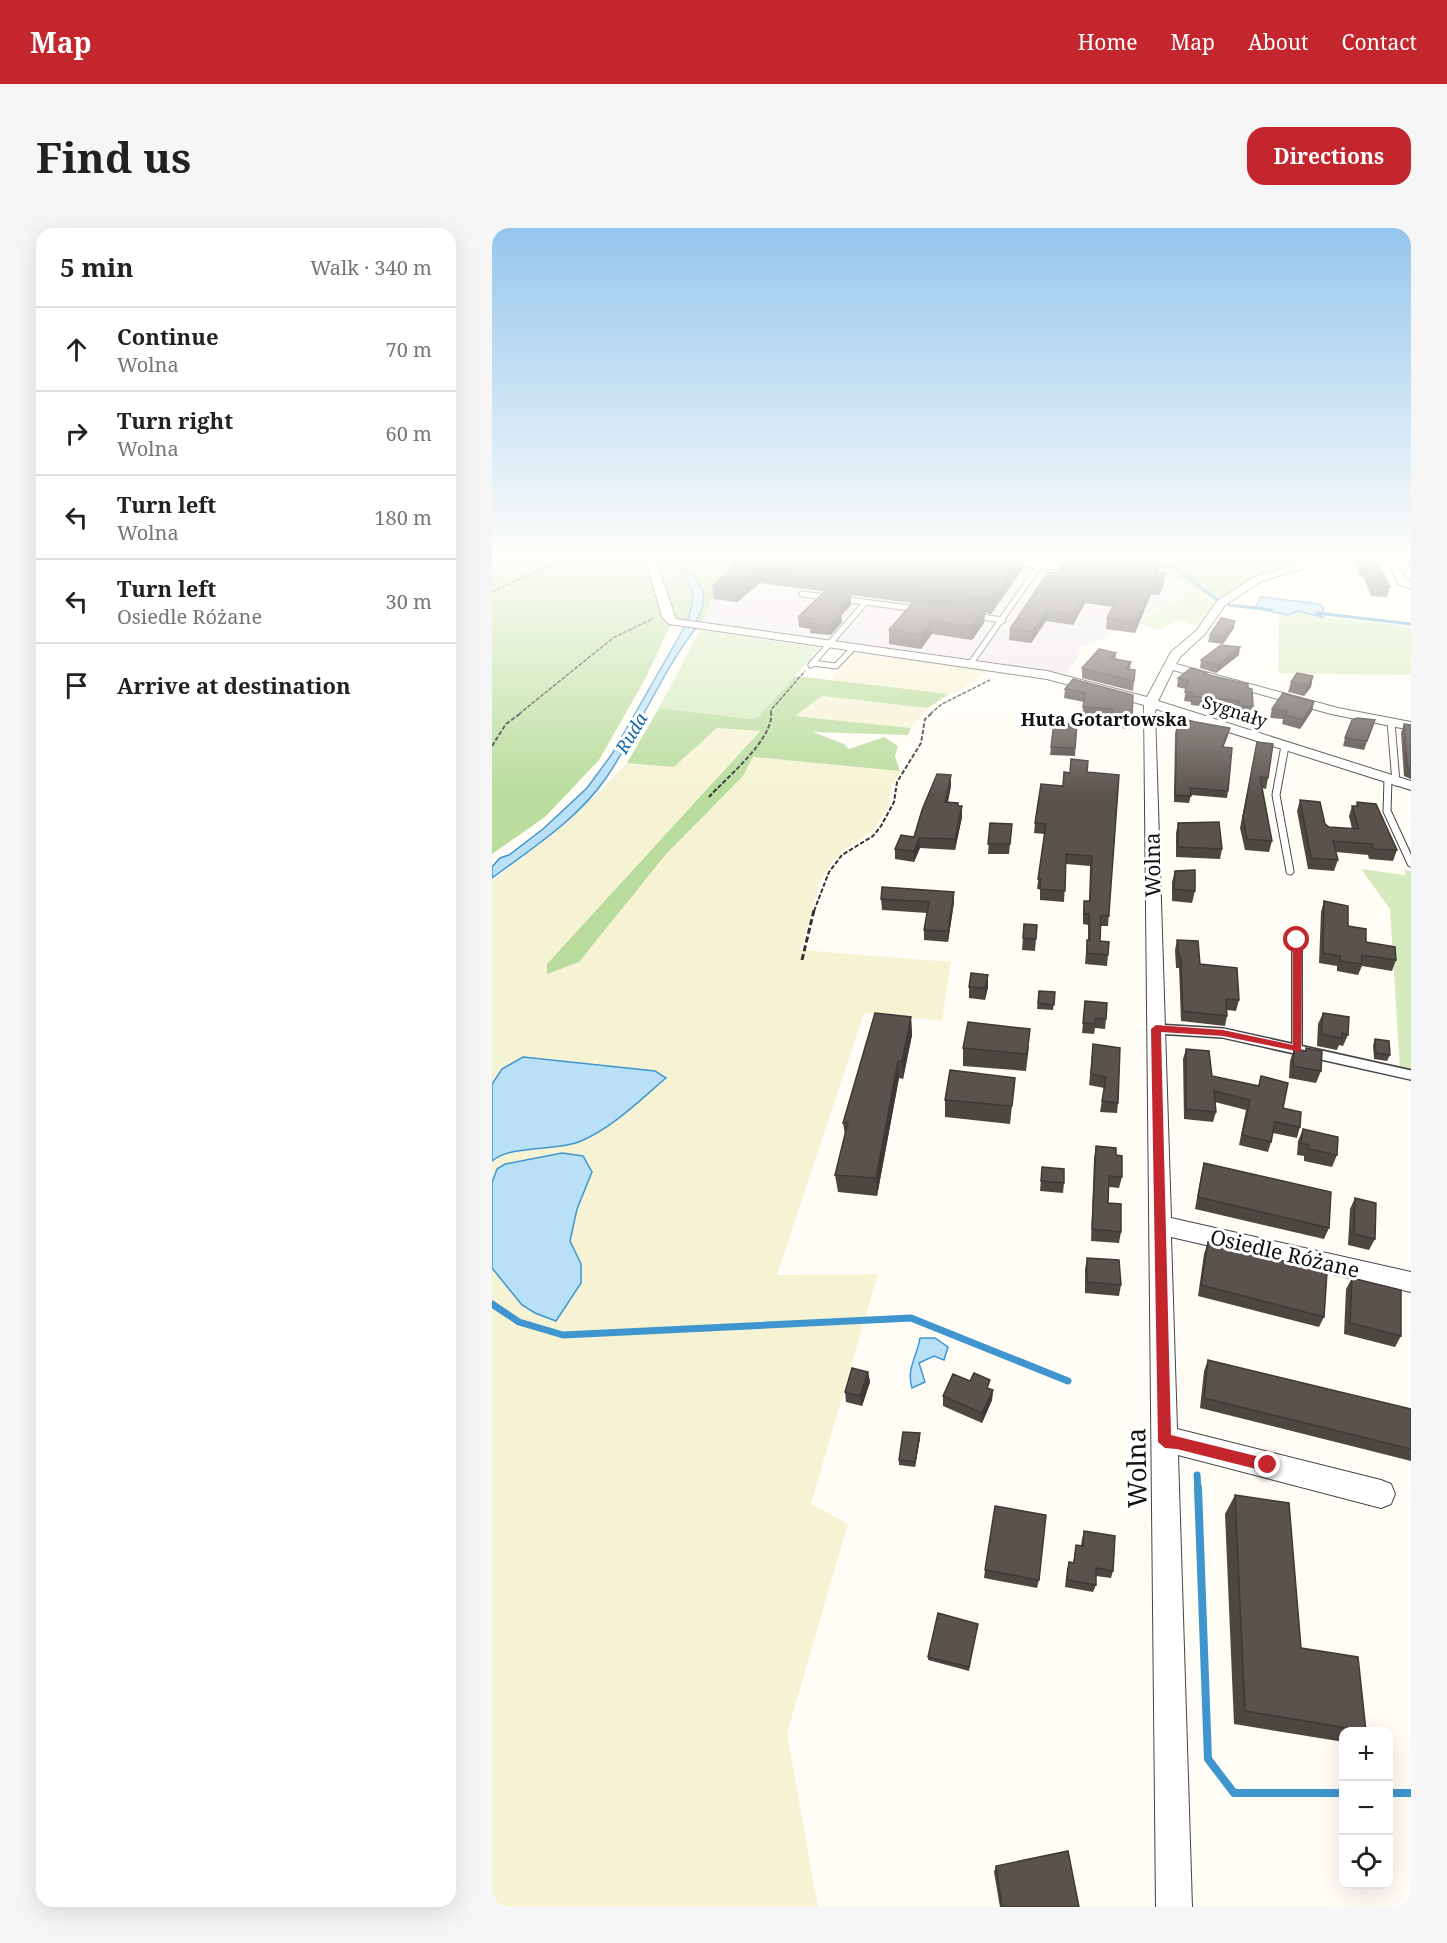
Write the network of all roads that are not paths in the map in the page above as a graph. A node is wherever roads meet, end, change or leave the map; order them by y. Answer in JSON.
{"nodes":[{"id":1,"x":789,"y":638,"type":"edge"},
{"id":2,"x":834,"y":638,"type":"edge"},
{"id":3,"x":989,"y":638,"type":"edge"},
{"id":4,"x":1194,"y":638,"type":"edge"},
{"id":5,"x":829,"y":644,"type":"junction"},
{"id":6,"x":854,"y":647,"type":"junction"},
{"id":7,"x":971,"y":663,"type":"junction"},
{"id":8,"x":1169,"y":666,"type":"junction"},
{"id":9,"x":1151,"y":703,"type":"junction"},
{"id":10,"x":1390,"y":722,"type":"junction"},
{"id":11,"x":1411,"y":726,"type":"edge"},
{"id":12,"x":1286,"y":746,"type":"junction"},
{"id":13,"x":1392,"y":781,"type":"junction"},
{"id":14,"x":1411,"y":786,"type":"edge"},
{"id":15,"x":1411,"y":863,"type":"edge"},
{"id":16,"x":1290,"y":871,"type":"dead end"},
{"id":17,"x":1297,"y":940,"type":"dead end"},
{"id":18,"x":1156,"y":1029,"type":"junction"},
{"id":19,"x":1297,"y":1050,"type":"junction"},
{"id":20,"x":1411,"y":1075,"type":"edge"},
{"id":21,"x":1160,"y":1226,"type":"junction"},
{"id":22,"x":1411,"y":1282,"type":"edge"},
{"id":23,"x":1165,"y":1442,"type":"junction"},
{"id":24,"x":1381,"y":1494,"type":"dead end"},
{"id":25,"x":1174,"y":1907,"type":"edge"}],
"edges":[{"from":1,"to":5,"type":"street","name":"Sygnały"},
{"from":2,"to":5,"type":"lane"},
{"from":3,"to":7,"type":"lane"},
{"from":4,"to":8,"type":"street"},
{"from":5,"to":6,"type":"street","name":"Sygnały"},
{"from":5,"to":6,"type":"lane"},
{"from":6,"to":7,"type":"street","name":"Sygnały"},
{"from":7,"to":9,"type":"street","name":"Sygnały"},
{"from":8,"to":9,"type":"street"},
{"from":8,"to":10,"type":"street"},
{"from":9,"to":12,"type":"street","name":"Sygnały"},
{"from":9,"to":18,"type":"street","name":"Wolna"},
{"from":10,"to":11,"type":"street"},
{"from":10,"to":13,"type":"lane"},
{"from":12,"to":13,"type":"street","name":"Sygnały"},
{"from":12,"to":16,"type":"lane","name":"Sygnały"},
{"from":13,"to":14,"type":"street","name":"Sygnały"},
{"from":13,"to":15,"type":"lane"},
{"from":17,"to":19,"type":"lane"},
{"from":18,"to":19,"type":"lane"},
{"from":18,"to":21,"type":"street","name":"Wolna"},
{"from":19,"to":20,"type":"lane"},
{"from":21,"to":22,"type":"street","name":"Osiedle Różane"},
{"from":21,"to":23,"type":"street","name":"Wolna"},
{"from":23,"to":24,"type":"street"},
{"from":23,"to":25,"type":"street","name":"Wolna"}]}
